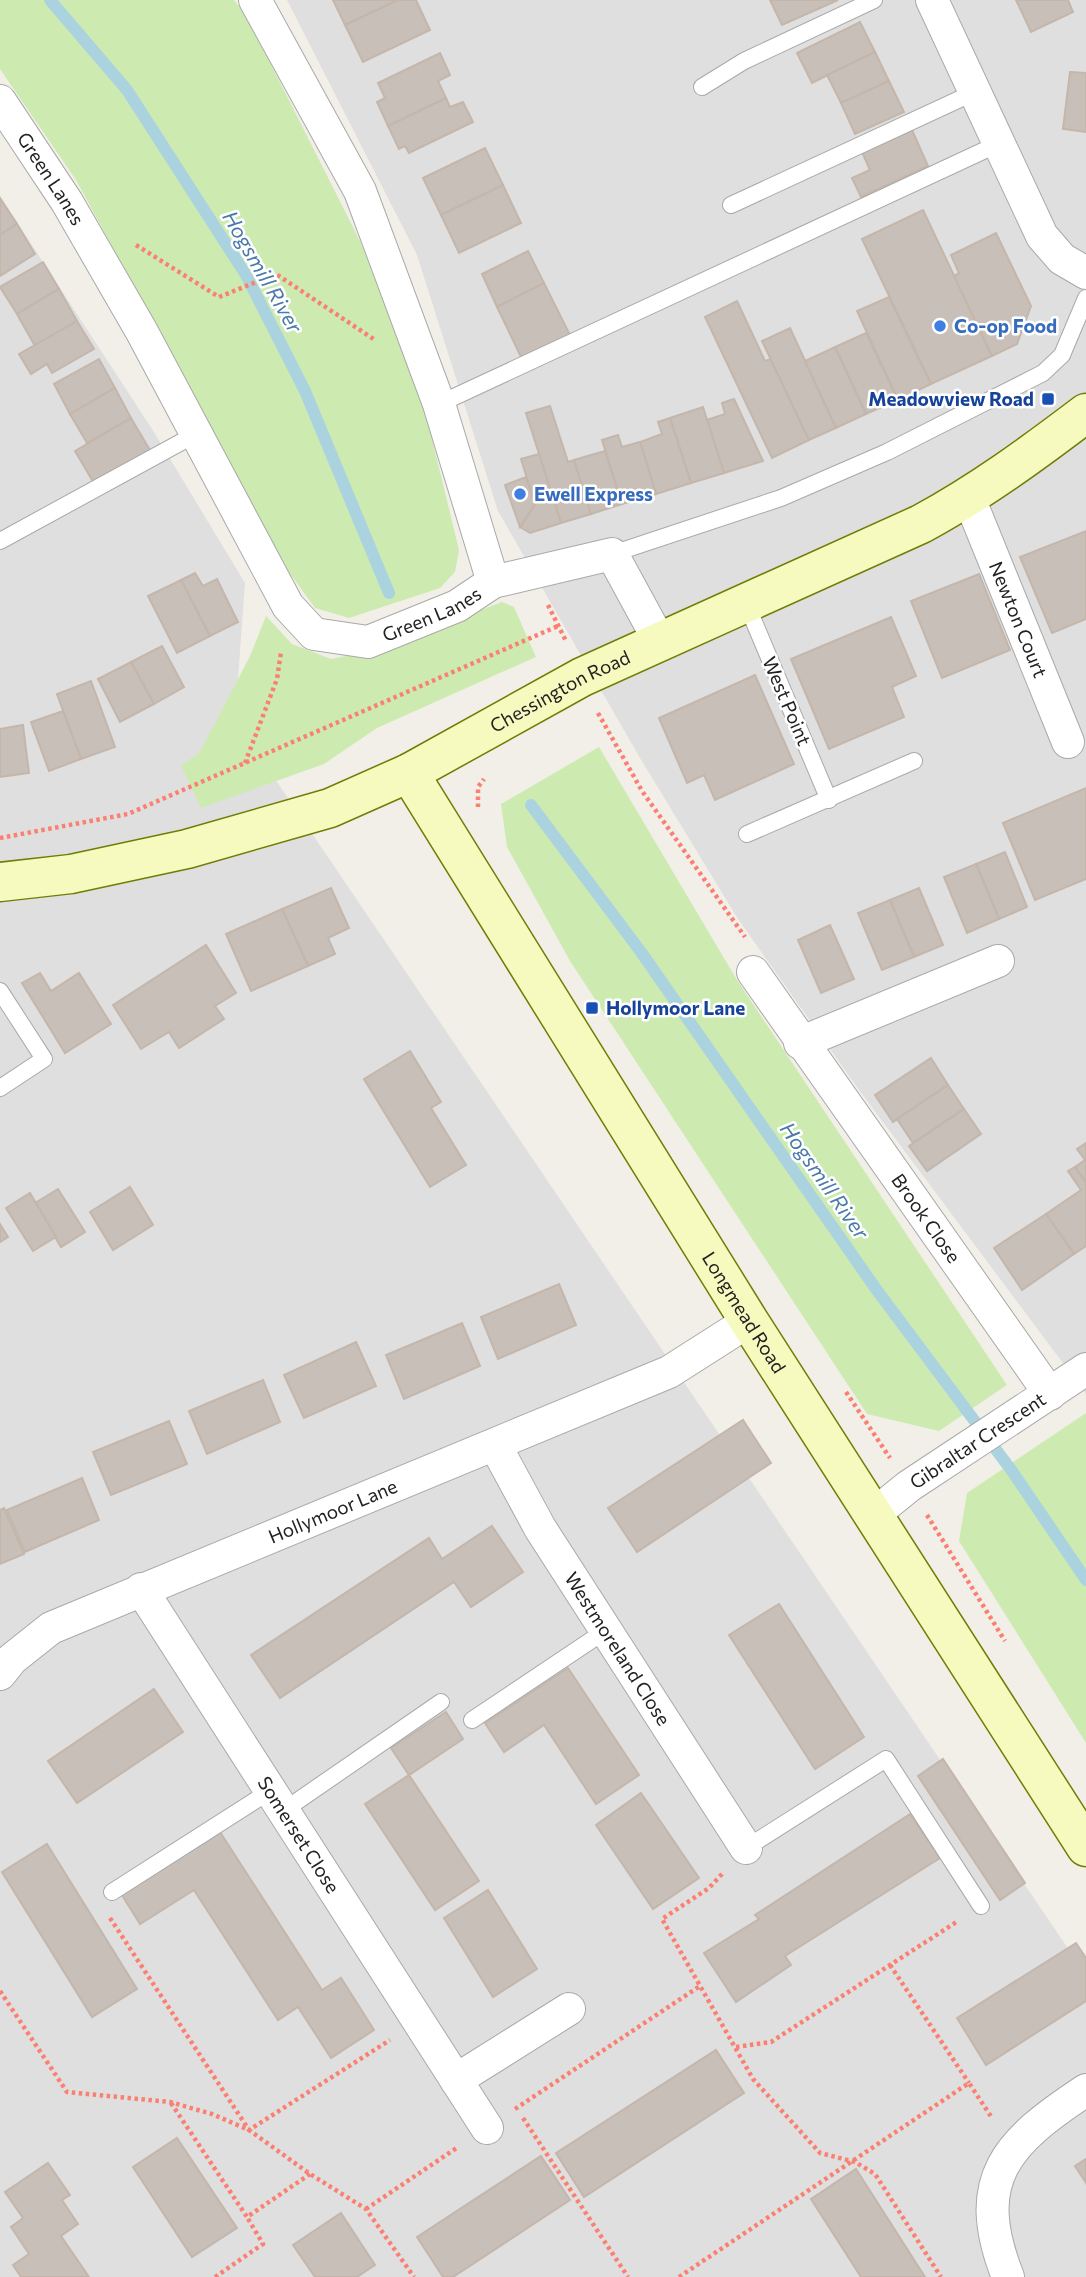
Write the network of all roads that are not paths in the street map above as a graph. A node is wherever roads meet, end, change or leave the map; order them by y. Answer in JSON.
{"nodes":[{"id":1,"x":255,"y":0,"type":"edge"},
{"id":2,"x":874,"y":0,"type":"edge"},
{"id":3,"x":932,"y":0,"type":"edge"},
{"id":4,"x":702,"y":87,"type":"dead end"},
{"id":5,"x":975,"y":92,"type":"junction"},
{"id":6,"x":0,"y":101,"type":"edge"},
{"id":7,"x":998,"y":144,"type":"junction"},
{"id":8,"x":731,"y":205,"type":"dead end"},
{"id":9,"x":1086,"y":273,"type":"edge"},
{"id":10,"x":1086,"y":298,"type":"edge"},
{"id":11,"x":433,"y":389,"type":"junction"},
{"id":12,"x":1086,"y":413,"type":"edge"},
{"id":13,"x":196,"y":434,"type":"junction"},
{"id":14,"x":969,"y":498,"type":"junction"},
{"id":15,"x":0,"y":541,"type":"edge"},
{"id":16,"x":612,"y":554,"type":"junction"},
{"id":17,"x":493,"y":582,"type":"junction"},
{"id":18,"x":746,"y":603,"type":"junction"},
{"id":19,"x":661,"y":644,"type":"junction"},
{"id":20,"x":1069,"y":742,"type":"dead end"},
{"id":21,"x":914,"y":761,"type":"dead end"},
{"id":22,"x":409,"y":773,"type":"junction"},
{"id":23,"x":829,"y":800,"type":"junction"},
{"id":24,"x":747,"y":834,"type":"dead end"},
{"id":25,"x":0,"y":882,"type":"edge"},
{"id":26,"x":998,"y":961,"type":"dead end"},
{"id":27,"x":753,"y":972,"type":"dead end"},
{"id":28,"x":0,"y":991,"type":"edge"},
{"id":29,"x":800,"y":1043,"type":"junction"},
{"id":30,"x":0,"y":1088,"type":"edge"},
{"id":31,"x":749,"y":1321,"type":"junction"},
{"id":32,"x":1086,"y":1370,"type":"edge"},
{"id":33,"x":1050,"y":1394,"type":"junction"},
{"id":34,"x":495,"y":1445,"type":"junction"},
{"id":35,"x":872,"y":1516,"type":"junction"},
{"id":36,"x":141,"y":1589,"type":"junction"},
{"id":37,"x":608,"y":1629,"type":"junction"},
{"id":38,"x":0,"y":1674,"type":"edge"},
{"id":39,"x":441,"y":1702,"type":"dead end"},
{"id":40,"x":472,"y":1720,"type":"dead end"},
{"id":41,"x":277,"y":1801,"type":"junction"},
{"id":42,"x":1086,"y":1847,"type":"edge"},
{"id":43,"x":746,"y":1848,"type":"joint"},
{"id":44,"x":112,"y":1892,"type":"road end"},
{"id":45,"x":981,"y":1906,"type":"road end"},
{"id":46,"x":569,"y":2009,"type":"dead end"},
{"id":47,"x":456,"y":2080,"type":"junction"},
{"id":48,"x":1086,"y":2090,"type":"edge"},
{"id":49,"x":487,"y":2127,"type":"road end"},
{"id":50,"x":1008,"y":2277,"type":"edge"}],
"edges":[{"from":1,"to":11,"type":"street","name":"Green Lanes"},
{"from":2,"to":4,"type":"lane"},
{"from":3,"to":5,"type":"street"},
{"from":5,"to":7,"type":"street"},
{"from":5,"to":8,"type":"lane"},
{"from":6,"to":13,"type":"street","name":"Green Lanes"},
{"from":7,"to":9,"type":"street"},
{"from":7,"to":11,"type":"lane"},
{"from":10,"to":16,"type":"lane"},
{"from":11,"to":17,"type":"street","name":"Green Lanes"},
{"from":12,"to":14,"type":"street","name":"Chessington Road"},
{"from":13,"to":15,"type":"lane"},
{"from":13,"to":17,"type":"street","name":"Green Lanes"},
{"from":14,"to":18,"type":"street","name":"Chessington Road"},
{"from":14,"to":20,"type":"street","name":"Newton Court"},
{"from":16,"to":17,"type":"street"},
{"from":16,"to":19,"type":"street"},
{"from":18,"to":19,"type":"street","name":"Chessington Road"},
{"from":18,"to":23,"type":"lane","name":"West Point"},
{"from":19,"to":22,"type":"street","name":"Chessington Road"},
{"from":21,"to":23,"type":"lane"},
{"from":22,"to":25,"type":"street","name":"Chessington Road"},
{"from":22,"to":31,"type":"street","name":"Longmead Road"},
{"from":23,"to":24,"type":"lane"},
{"from":26,"to":29,"type":"street"},
{"from":27,"to":29,"type":"street","name":"Brook Close"},
{"from":28,"to":30,"type":"lane"},
{"from":29,"to":33,"type":"street","name":"Brook Close"},
{"from":31,"to":34,"type":"street","name":"Hollymoor Lane"},
{"from":31,"to":35,"type":"street","name":"Longmead Road"},
{"from":32,"to":33,"type":"street","name":"Gibraltar Crescent"},
{"from":33,"to":35,"type":"street","name":"Gibraltar Crescent"},
{"from":34,"to":36,"type":"street","name":"Hollymoor Lane"},
{"from":34,"to":37,"type":"street","name":"Westmoreland Close"},
{"from":35,"to":42,"type":"street","name":"Longmead Road"},
{"from":36,"to":38,"type":"street","name":"Hollymoor Lane"},
{"from":36,"to":41,"type":"street","name":"Somerset Close"},
{"from":37,"to":40,"type":"lane"},
{"from":37,"to":43,"type":"street","name":"Westmoreland Close"},
{"from":39,"to":41,"type":"lane"},
{"from":41,"to":44,"type":"lane"},
{"from":41,"to":47,"type":"street","name":"Somerset Close"},
{"from":43,"to":45,"type":"lane"},
{"from":46,"to":47,"type":"street"},
{"from":47,"to":49,"type":"street","name":"Somerset Close"},
{"from":48,"to":50,"type":"street"}]}
